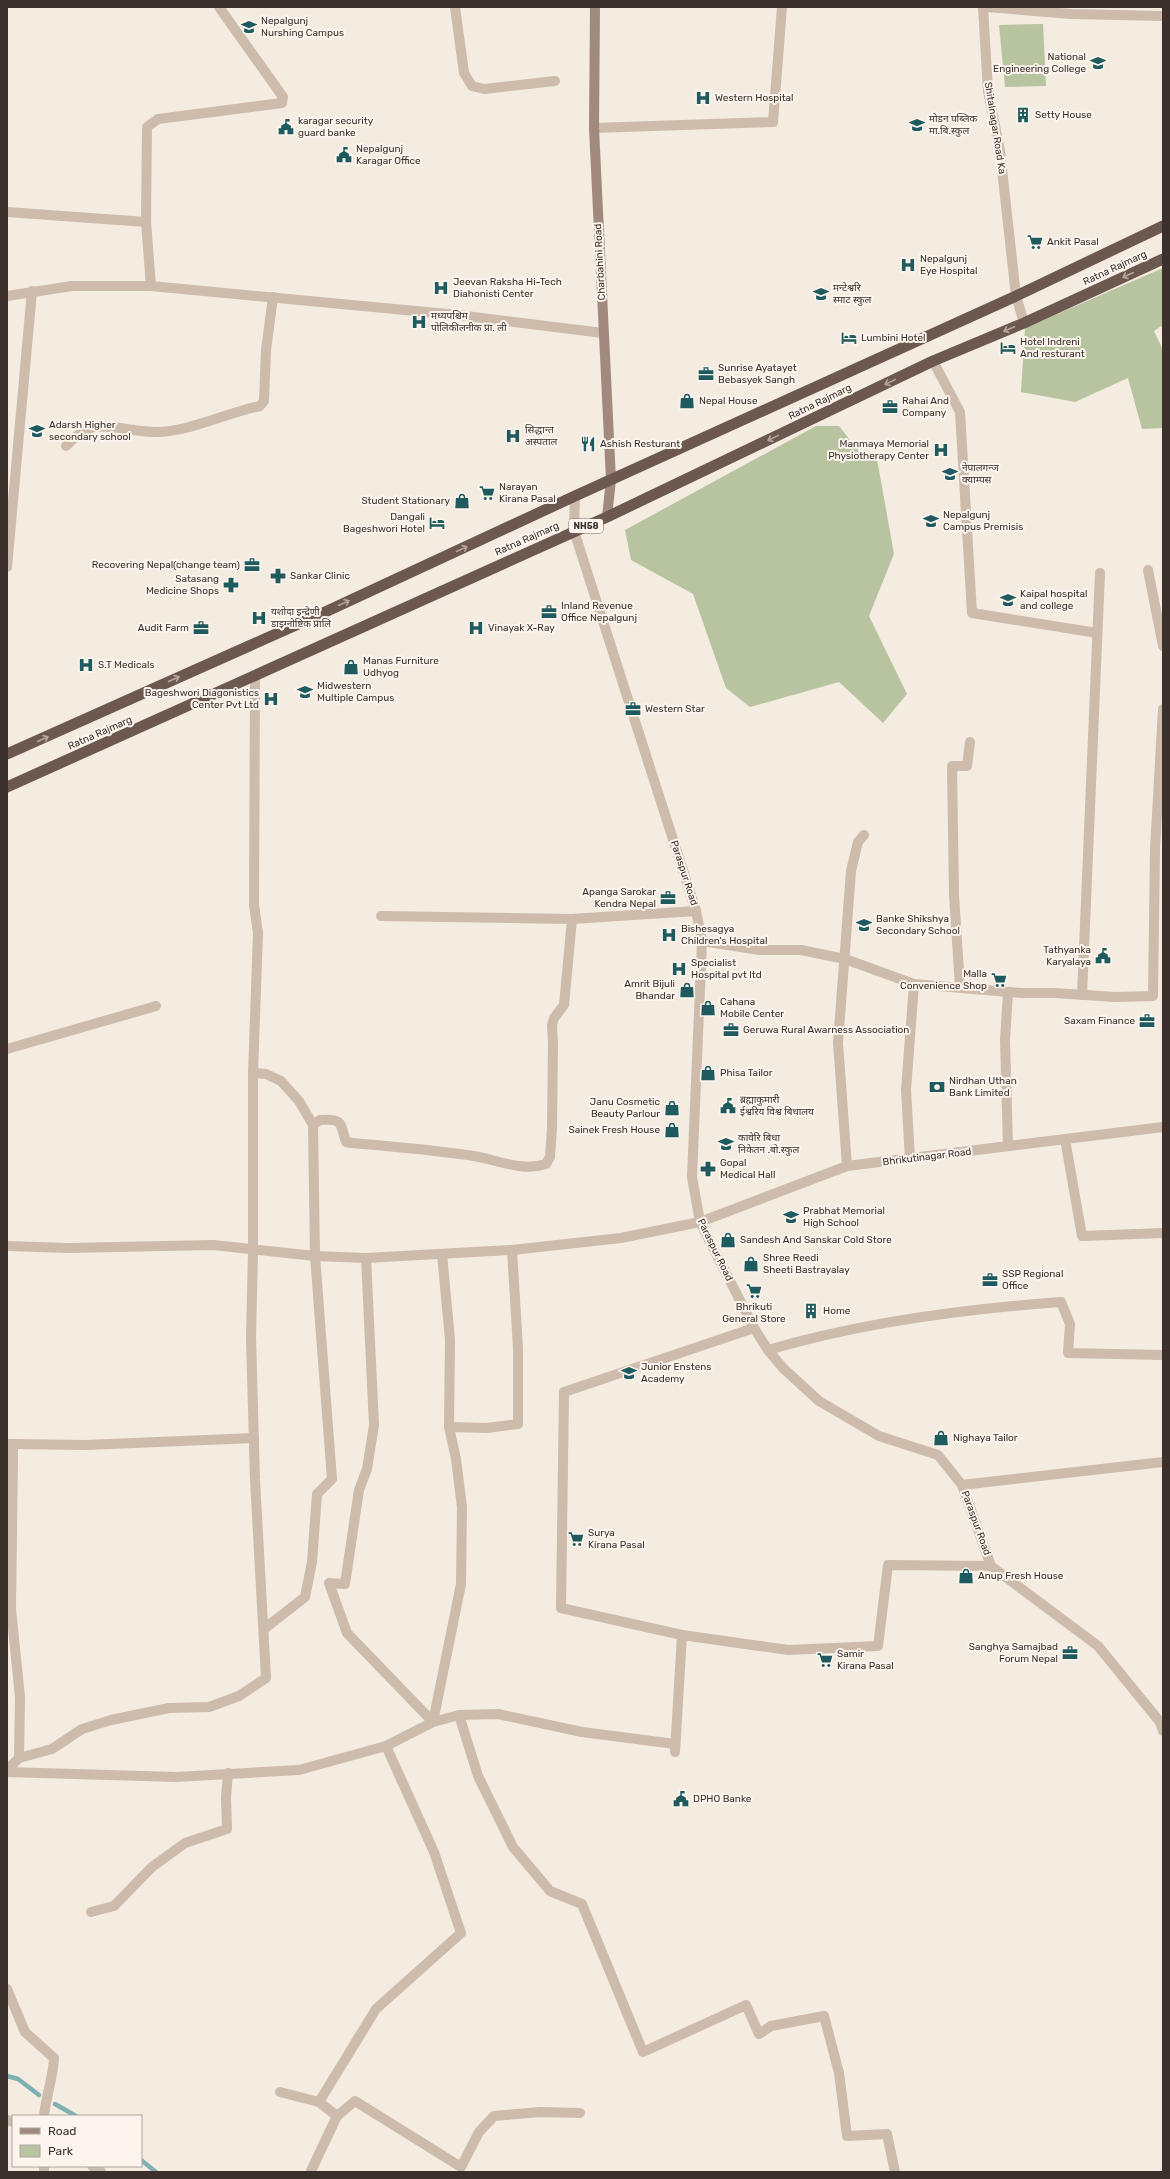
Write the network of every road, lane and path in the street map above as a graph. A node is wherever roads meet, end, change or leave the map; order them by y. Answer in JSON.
{"nodes":[{"id":1,"x":219,"y":7,"type":"edge"},
{"id":2,"x":455,"y":7,"type":"edge"},
{"id":3,"x":595,"y":7,"type":"edge"},
{"id":4,"x":782,"y":7,"type":"edge"},
{"id":5,"x":983,"y":7,"type":"edge"},
{"id":6,"x":987,"y":7,"type":"edge"},
{"id":7,"x":1163,"y":16,"type":"edge"},
{"id":8,"x":555,"y":81,"type":"dead end"},
{"id":9,"x":594,"y":128,"type":"junction"},
{"id":10,"x":7,"y":212,"type":"edge"},
{"id":11,"x":146,"y":222,"type":"junction"},
{"id":12,"x":1163,"y":226,"type":"edge"},
{"id":13,"x":1163,"y":259,"type":"edge"},
{"id":14,"x":151,"y":286,"type":"junction"},
{"id":15,"x":32,"y":291,"type":"junction"},
{"id":16,"x":7,"y":296,"type":"edge"},
{"id":17,"x":1016,"y":296,"type":"junction"},
{"id":18,"x":273,"y":297,"type":"junction"},
{"id":19,"x":1024,"y":323,"type":"junction"},
{"id":20,"x":603,"y":333,"type":"junction"},
{"id":21,"x":934,"y":361,"type":"junction"},
{"id":22,"x":66,"y":446,"type":"dead end"},
{"id":23,"x":611,"y":480,"type":"junction"},
{"id":24,"x":574,"y":496,"type":"junction"},
{"id":25,"x":607,"y":517,"type":"junction"},
{"id":26,"x":574,"y":531,"type":"junction"},
{"id":27,"x":7,"y":568,"type":"edge"},
{"id":28,"x":1148,"y":570,"type":"dead end"},
{"id":29,"x":1100,"y":573,"type":"dead end"},
{"id":30,"x":1097,"y":633,"type":"junction"},
{"id":31,"x":1163,"y":646,"type":"edge"},
{"id":32,"x":255,"y":675,"type":"junction"},
{"id":33,"x":1163,"y":709,"type":"edge"},
{"id":34,"x":970,"y":742,"type":"dead end"},
{"id":35,"x":7,"y":754,"type":"edge"},
{"id":36,"x":7,"y":787,"type":"edge"},
{"id":37,"x":864,"y":835,"type":"dead end"},
{"id":38,"x":696,"y":911,"type":"junction"},
{"id":39,"x":381,"y":916,"type":"dead end"},
{"id":40,"x":572,"y":919,"type":"junction"},
{"id":41,"x":702,"y":941,"type":"junction"},
{"id":42,"x":845,"y":959,"type":"junction"},
{"id":43,"x":914,"y":984,"type":"junction"},
{"id":44,"x":960,"y":987,"type":"junction"},
{"id":45,"x":1008,"y":992,"type":"junction"},
{"id":46,"x":1082,"y":995,"type":"junction"},
{"id":47,"x":1158,"y":996,"type":"edge"},
{"id":48,"x":156,"y":1006,"type":"dead end"},
{"id":49,"x":7,"y":1049,"type":"edge"},
{"id":50,"x":253,"y":1073,"type":"junction"},
{"id":51,"x":313,"y":1125,"type":"junction"},
{"id":52,"x":1163,"y":1127,"type":"edge"},
{"id":53,"x":1065,"y":1139,"type":"junction"},
{"id":54,"x":1008,"y":1146,"type":"junction"},
{"id":55,"x":910,"y":1159,"type":"junction"},
{"id":56,"x":847,"y":1166,"type":"junction"},
{"id":57,"x":700,"y":1222,"type":"junction"},
{"id":58,"x":1163,"y":1233,"type":"edge"},
{"id":59,"x":7,"y":1246,"type":"edge"},
{"id":60,"x":253,"y":1250,"type":"junction"},
{"id":61,"x":512,"y":1250,"type":"junction"},
{"id":62,"x":442,"y":1254,"type":"junction"},
{"id":63,"x":315,"y":1256,"type":"junction"},
{"id":64,"x":366,"y":1258,"type":"junction"},
{"id":65,"x":754,"y":1328,"type":"junction"},
{"id":66,"x":768,"y":1350,"type":"junction"},
{"id":67,"x":1163,"y":1355,"type":"edge"},
{"id":68,"x":449,"y":1427,"type":"junction"},
{"id":69,"x":254,"y":1438,"type":"junction"},
{"id":70,"x":10,"y":1444,"type":"edge"},
{"id":71,"x":1163,"y":1462,"type":"edge"},
{"id":72,"x":962,"y":1485,"type":"junction"},
{"id":73,"x":991,"y":1566,"type":"junction"},
{"id":74,"x":264,"y":1629,"type":"junction"},
{"id":75,"x":682,"y":1635,"type":"junction"},
{"id":76,"x":459,"y":1715,"type":"junction"},
{"id":77,"x":433,"y":1722,"type":"junction"},
{"id":78,"x":1163,"y":1731,"type":"edge"},
{"id":79,"x":386,"y":1746,"type":"junction"},
{"id":80,"x":18,"y":1758,"type":"junction"},
{"id":81,"x":7,"y":1771,"type":"edge"},
{"id":82,"x":228,"y":1773,"type":"junction"},
{"id":83,"x":91,"y":1912,"type":"dead end"},
{"id":84,"x":7,"y":1989,"type":"edge"},
{"id":85,"x":280,"y":2092,"type":"dead end"},
{"id":86,"x":319,"y":2102,"type":"junction"},
{"id":87,"x":580,"y":2113,"type":"dead end"},
{"id":88,"x":44,"y":2115,"type":"edge"},
{"id":89,"x":337,"y":2116,"type":"junction"},
{"id":90,"x":462,"y":2169,"type":"edge"},
{"id":91,"x":310,"y":2170,"type":"dead end"},
{"id":92,"x":895,"y":2172,"type":"edge"}],
"edges":[{"from":1,"to":11,"type":"street"},
{"from":2,"to":8,"type":"street"},
{"from":3,"to":9,"type":"main road","name":"Charbahini Road"},
{"from":4,"to":9,"type":"street"},
{"from":5,"to":17,"type":"street","name":"Shitalnagar Road Ka"},
{"from":6,"to":7,"type":"street"},
{"from":9,"to":20,"type":"main road","name":"Charbahini Road"},
{"from":10,"to":11,"type":"street"},
{"from":11,"to":14,"type":"street"},
{"from":12,"to":17,"type":"highway","name":"Ratna Rajmarg"},
{"from":13,"to":19,"type":"highway","name":"Ratna Rajmarg","number":"NH58","one_way":true},
{"from":14,"to":15,"type":"street"},
{"from":14,"to":18,"type":"street"},
{"from":15,"to":16,"type":"street"},
{"from":15,"to":27,"type":"street"},
{"from":17,"to":19,"type":"street","name":"Shitalnagar Road Ka"},
{"from":17,"to":23,"type":"highway","name":"Ratna Rajmarg"},
{"from":18,"to":20,"type":"street"},
{"from":18,"to":22,"type":"street"},
{"from":19,"to":21,"type":"highway","name":"Ratna Rajmarg","number":"NH58","one_way":true},
{"from":20,"to":23,"type":"main road","name":"Charbahini Road"},
{"from":21,"to":25,"type":"highway","name":"Ratna Rajmarg","number":"NH58","one_way":true},
{"from":21,"to":30,"type":"street"},
{"from":23,"to":24,"type":"highway","name":"Ratna Rajmarg"},
{"from":23,"to":25,"type":"main road","name":"Charbahini Road"},
{"from":24,"to":26,"type":"street","name":"Paraspur Road"},
{"from":35,"to":24,"type":"highway","name":"Ratna Rajmarg","one_way":true},
{"from":25,"to":26,"type":"highway","name":"Ratna Rajmarg","number":"NH58"},
{"from":26,"to":32,"type":"highway","name":"Ratna Rajmarg","number":"NH58"},
{"from":26,"to":38,"type":"street","name":"Paraspur Road"},
{"from":28,"to":31,"type":"street"},
{"from":29,"to":30,"type":"street"},
{"from":30,"to":46,"type":"street"},
{"from":32,"to":36,"type":"highway","name":"Ratna Rajmarg","number":"NH58"},
{"from":32,"to":50,"type":"street"},
{"from":33,"to":47,"type":"street"},
{"from":34,"to":44,"type":"street"},
{"from":37,"to":42,"type":"street"},
{"from":38,"to":40,"type":"street"},
{"from":38,"to":41,"type":"street","name":"Paraspur Road"},
{"from":39,"to":40,"type":"street"},
{"from":40,"to":51,"type":"street"},
{"from":41,"to":42,"type":"street"},
{"from":41,"to":57,"type":"street","name":"Paraspur Road"},
{"from":42,"to":43,"type":"street"},
{"from":42,"to":56,"type":"street"},
{"from":43,"to":44,"type":"street"},
{"from":43,"to":55,"type":"street"},
{"from":44,"to":45,"type":"street"},
{"from":45,"to":46,"type":"street"},
{"from":45,"to":54,"type":"street"},
{"from":46,"to":47,"type":"street"},
{"from":48,"to":49,"type":"street"},
{"from":50,"to":51,"type":"street"},
{"from":50,"to":60,"type":"street"},
{"from":51,"to":63,"type":"street"},
{"from":52,"to":53,"type":"street","name":"Bhrikutinagar Road"},
{"from":53,"to":54,"type":"street","name":"Bhrikutinagar Road"},
{"from":53,"to":58,"type":"street"},
{"from":54,"to":55,"type":"street","name":"Bhrikutinagar Road"},
{"from":55,"to":56,"type":"street","name":"Bhrikutinagar Road"},
{"from":56,"to":57,"type":"street","name":"Bhrikutinagar Road"},
{"from":57,"to":61,"type":"street","name":"Bhrikutinagar Road"},
{"from":57,"to":65,"type":"street","name":"Paraspur Road"},
{"from":59,"to":60,"type":"street","name":"Bhrikutinagar Road"},
{"from":60,"to":63,"type":"street","name":"Bhrikutinagar Road"},
{"from":60,"to":69,"type":"street"},
{"from":61,"to":62,"type":"street","name":"Bhrikutinagar Road"},
{"from":61,"to":68,"type":"street"},
{"from":62,"to":64,"type":"street","name":"Bhrikutinagar Road"},
{"from":62,"to":68,"type":"street"},
{"from":63,"to":64,"type":"street","name":"Bhrikutinagar Road"},
{"from":63,"to":74,"type":"street"},
{"from":64,"to":77,"type":"street"},
{"from":65,"to":66,"type":"street","name":"Paraspur Road"},
{"from":65,"to":75,"type":"street"},
{"from":66,"to":67,"type":"street"},
{"from":66,"to":72,"type":"street","name":"Paraspur Road"},
{"from":68,"to":77,"type":"street"},
{"from":69,"to":70,"type":"street"},
{"from":69,"to":74,"type":"street"},
{"from":70,"to":80,"type":"street"},
{"from":71,"to":72,"type":"street"},
{"from":72,"to":73,"type":"street","name":"Paraspur Road"},
{"from":73,"to":75,"type":"street"},
{"from":73,"to":78,"type":"street","name":"Paraspur Road"},
{"from":74,"to":80,"type":"street"},
{"from":75,"to":76,"type":"street"},
{"from":76,"to":77,"type":"street"},
{"from":76,"to":92,"type":"street"},
{"from":77,"to":79,"type":"street"},
{"from":79,"to":82,"type":"street"},
{"from":79,"to":86,"type":"street"},
{"from":80,"to":81,"type":"street"},
{"from":81,"to":82,"type":"street"},
{"from":82,"to":83,"type":"street"},
{"from":84,"to":88,"type":"street"},
{"from":85,"to":86,"type":"street"},
{"from":86,"to":89,"type":"street"},
{"from":87,"to":90,"type":"street"},
{"from":89,"to":90,"type":"street"},
{"from":89,"to":91,"type":"street"}]}
